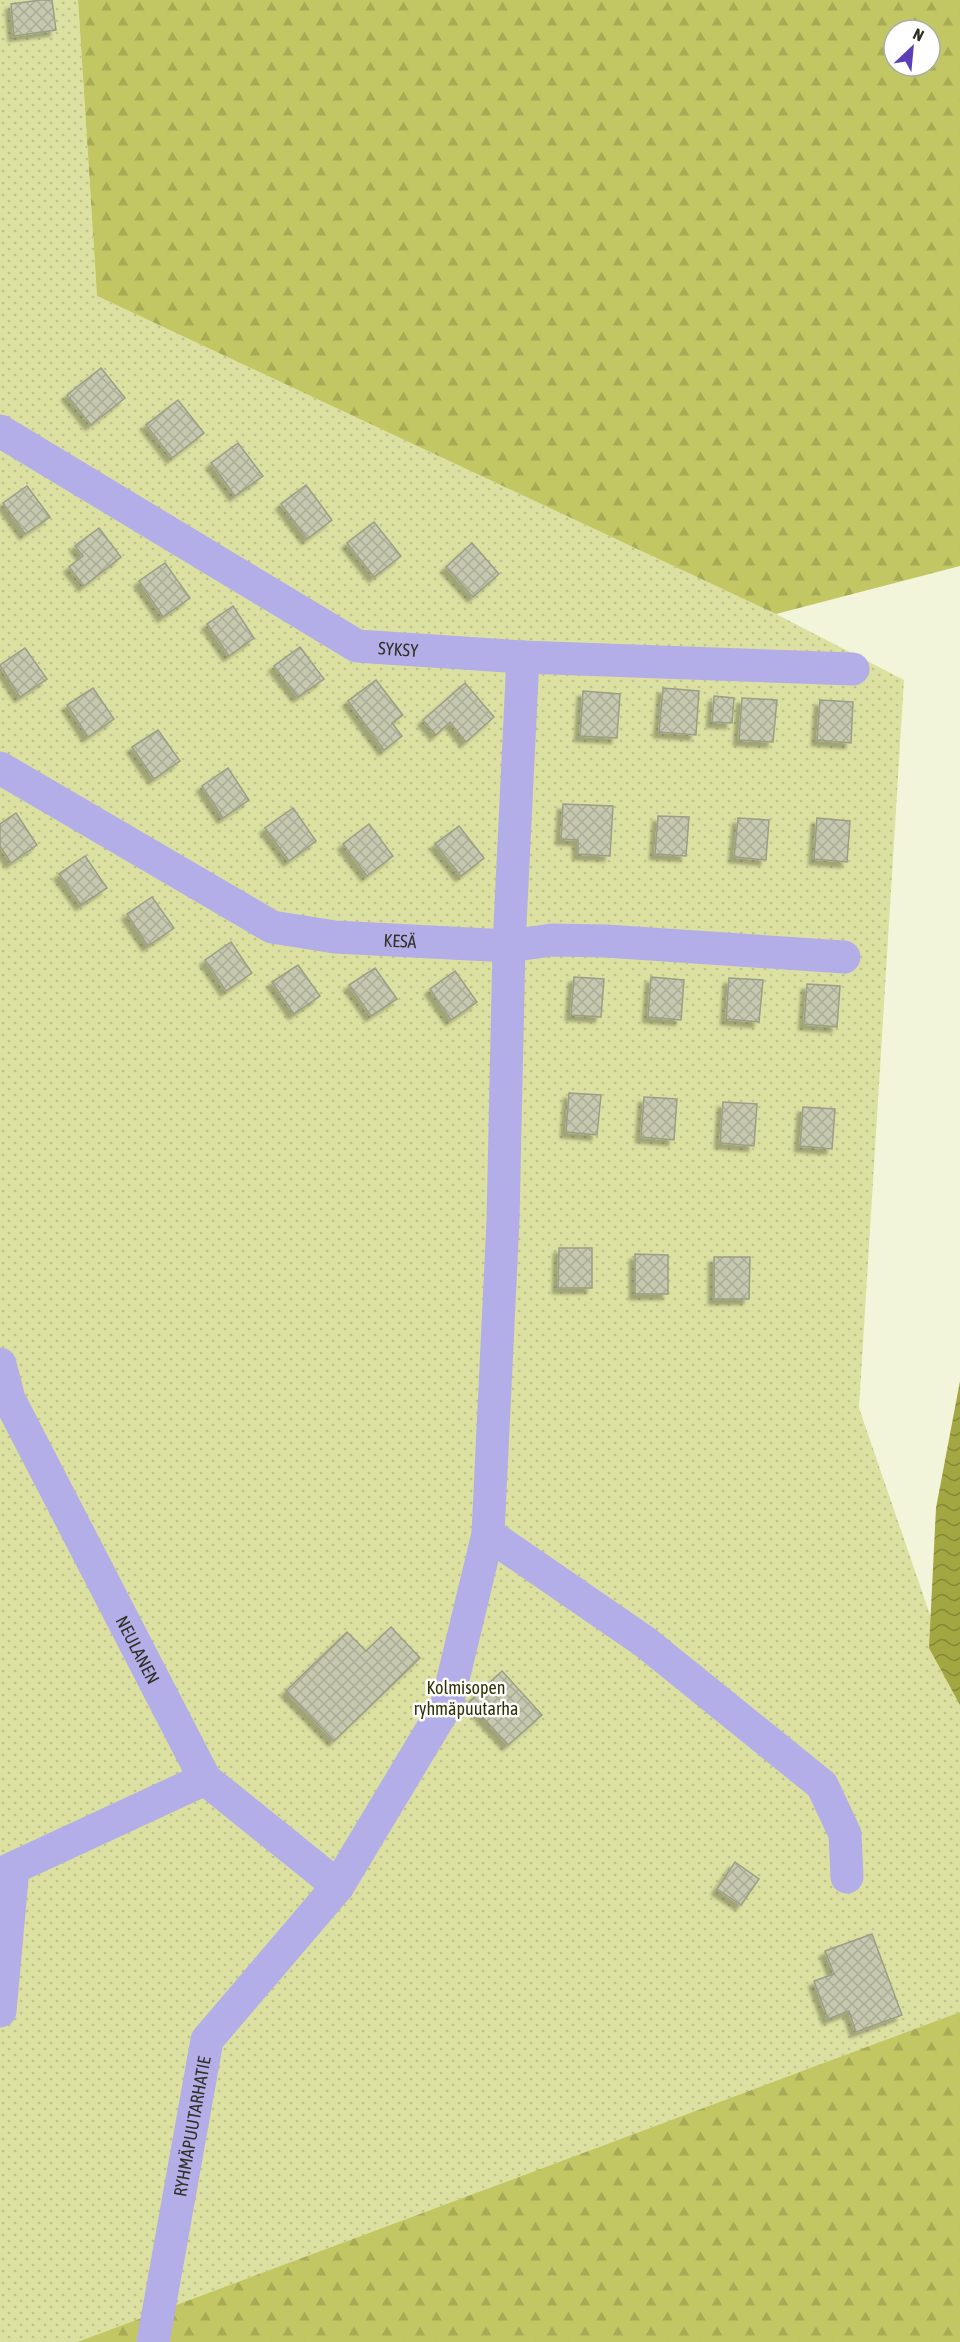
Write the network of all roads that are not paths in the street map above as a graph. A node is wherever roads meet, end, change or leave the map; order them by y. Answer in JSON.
{"nodes":[{"id":1,"x":0,"y":431,"type":"edge"},
{"id":2,"x":523,"y":657,"type":"junction"},
{"id":3,"x":853,"y":669,"type":"dead end"},
{"id":4,"x":0,"y":768,"type":"edge"},
{"id":5,"x":509,"y":946,"type":"junction"},
{"id":6,"x":844,"y":957,"type":"dead end"},
{"id":7,"x":0,"y":1364,"type":"edge"},
{"id":8,"x":488,"y":1534,"type":"junction"},
{"id":9,"x":205,"y":1779,"type":"junction"},
{"id":10,"x":6,"y":1871,"type":"edge"},
{"id":11,"x":847,"y":1877,"type":"dead end"},
{"id":12,"x":338,"y":1886,"type":"junction"},
{"id":13,"x":0,"y":2010,"type":"edge"},
{"id":14,"x":153,"y":2342,"type":"edge"}],
"edges":[{"from":1,"to":2,"type":"street","name":"SYKSY"},
{"from":2,"to":3,"type":"street","name":"SYKSY"},
{"from":2,"to":5,"type":"street","name":"RYHMÄPUUTARHATIE"},
{"from":4,"to":5,"type":"street","name":"KESÄ"},
{"from":5,"to":6,"type":"street","name":"KESÄ"},
{"from":5,"to":8,"type":"street","name":"RYHMÄPUUTARHATIE"},
{"from":7,"to":9,"type":"street","name":"NEULANEN"},
{"from":8,"to":11,"type":"street"},
{"from":8,"to":12,"type":"street","name":"RYHMÄPUUTARHATIE"},
{"from":9,"to":10,"type":"street"},
{"from":9,"to":12,"type":"street","name":"NEULANEN"},
{"from":10,"to":13,"type":"street"},
{"from":12,"to":14,"type":"street","name":"RYHMÄPUUTARHATIE"}]}
